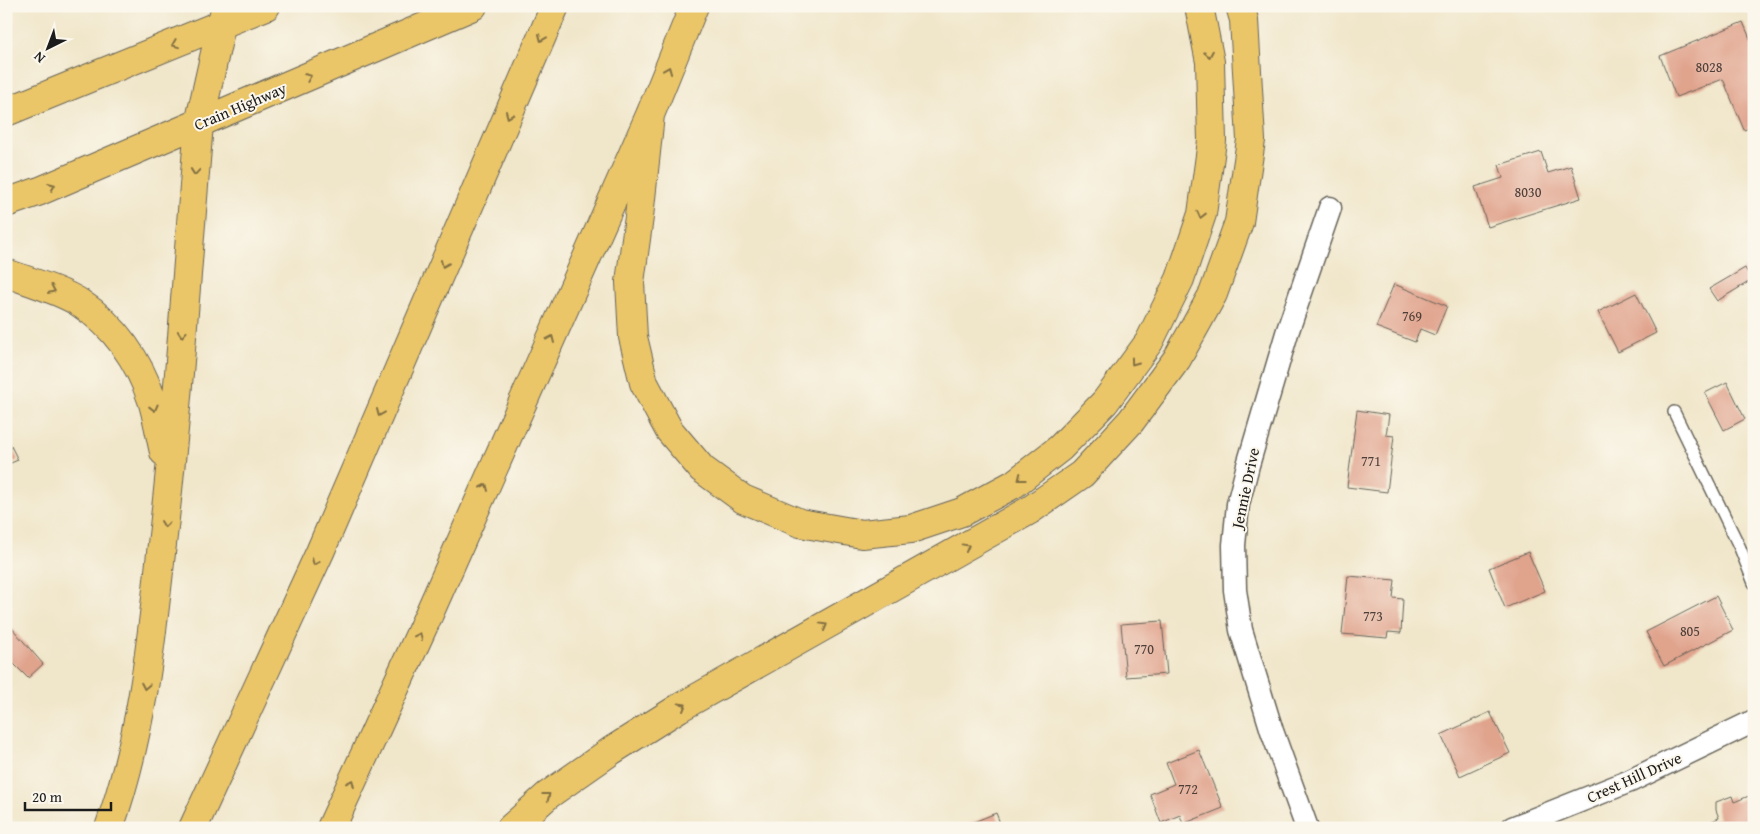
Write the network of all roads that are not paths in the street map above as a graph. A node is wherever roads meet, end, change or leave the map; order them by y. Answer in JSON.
{"nodes":[{"id":1,"x":266,"y":6,"type":"edge"},
{"id":2,"x":473,"y":6,"type":"edge"},
{"id":3,"x":555,"y":6,"type":"edge"},
{"id":4,"x":694,"y":6,"type":"edge"},
{"id":5,"x":1199,"y":6,"type":"edge"},
{"id":6,"x":1244,"y":11,"type":"edge"},
{"id":7,"x":224,"y":16,"type":"edge"},
{"id":8,"x":6,"y":112,"type":"edge"},
{"id":9,"x":650,"y":115,"type":"junction"},
{"id":10,"x":199,"y":124,"type":"junction"},
{"id":11,"x":6,"y":203,"type":"edge"},
{"id":12,"x":1330,"y":208,"type":"dead end"},
{"id":13,"x":6,"y":273,"type":"edge"},
{"id":14,"x":1674,"y":412,"type":"dead end"},
{"id":15,"x":170,"y":476,"type":"junction"},
{"id":16,"x":1754,"y":583,"type":"edge"},
{"id":17,"x":1754,"y":721,"type":"edge"},
{"id":18,"x":109,"y":828,"type":"edge"},
{"id":19,"x":193,"y":828,"type":"edge"},
{"id":20,"x":331,"y":828,"type":"edge"},
{"id":21,"x":511,"y":828,"type":"edge"},
{"id":22,"x":1307,"y":828,"type":"edge"},
{"id":23,"x":1512,"y":828,"type":"edge"}],
"edges":[{"from":1,"to":7,"type":"main road"},
{"from":10,"to":2,"type":"main road","name":"Crain Highway","one_way":true},
{"from":3,"to":19,"type":"main road","one_way":true},
{"from":9,"to":4,"type":"main road","one_way":true},
{"from":5,"to":9,"type":"main road","one_way":true},
{"from":21,"to":6,"type":"main road","one_way":true},
{"from":7,"to":8,"type":"main road","one_way":true},
{"from":7,"to":10,"type":"main road"},
{"from":20,"to":9,"type":"main road","one_way":true},
{"from":11,"to":10,"type":"main road","name":"Crain Highway","one_way":true},
{"from":10,"to":15,"type":"main road","one_way":true},
{"from":12,"to":22,"type":"street","name":"Jennie Drive"},
{"from":13,"to":15,"type":"main road","one_way":true},
{"from":14,"to":16,"type":"lane"},
{"from":15,"to":18,"type":"main road","one_way":true},
{"from":17,"to":23,"type":"street","name":"Crest Hill Drive"}]}
